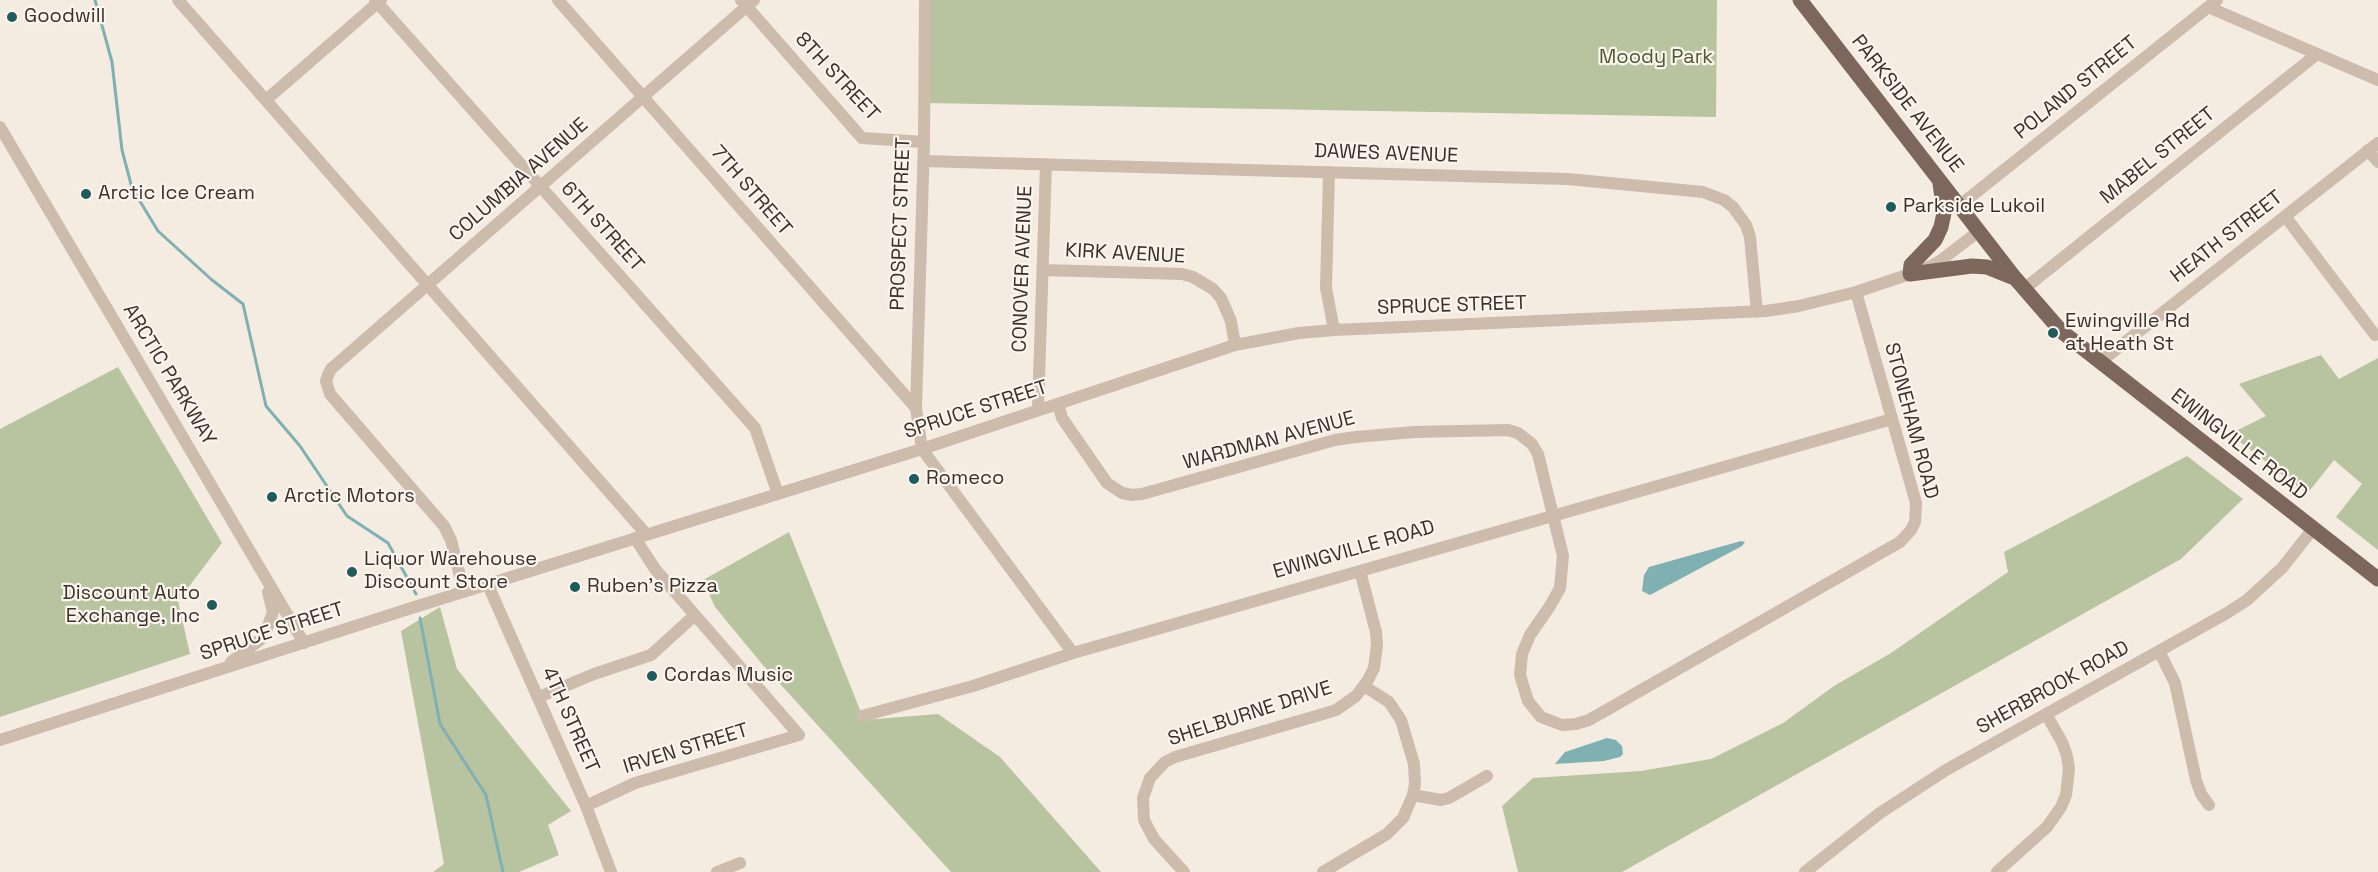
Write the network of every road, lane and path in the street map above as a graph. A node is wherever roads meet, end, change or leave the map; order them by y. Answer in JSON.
{"nodes":[{"id":1,"x":178,"y":0,"type":"edge"},
{"id":2,"x":558,"y":0,"type":"edge"},
{"id":3,"x":925,"y":0,"type":"edge"},
{"id":4,"x":1800,"y":0,"type":"edge"},
{"id":5,"x":378,"y":1,"type":"edge"},
{"id":6,"x":747,"y":2,"type":"edge"},
{"id":7,"x":2213,"y":4,"type":"edge"},
{"id":8,"x":2317,"y":54,"type":"junction"},
{"id":9,"x":2378,"y":80,"type":"edge"},
{"id":10,"x":643,"y":97,"type":"junction"},
{"id":11,"x":266,"y":100,"type":"junction"},
{"id":12,"x":0,"y":127,"type":"edge"},
{"id":13,"x":924,"y":142,"type":"junction"},
{"id":14,"x":2373,"y":146,"type":"edge"},
{"id":15,"x":923,"y":161,"type":"junction"},
{"id":16,"x":2378,"y":162,"type":"edge"},
{"id":17,"x":1046,"y":164,"type":"junction"},
{"id":18,"x":1329,"y":172,"type":"junction"},
{"id":19,"x":1940,"y":180,"type":"junction"},
{"id":20,"x":540,"y":187,"type":"junction"},
{"id":21,"x":1959,"y":206,"type":"junction"},
{"id":22,"x":2285,"y":216,"type":"junction"},
{"id":23,"x":1979,"y":231,"type":"junction"},
{"id":24,"x":1043,"y":270,"type":"junction"},
{"id":25,"x":1910,"y":274,"type":"junction"},
{"id":26,"x":428,"y":284,"type":"junction"},
{"id":27,"x":2020,"y":284,"type":"junction"},
{"id":28,"x":1856,"y":292,"type":"junction"},
{"id":29,"x":1757,"y":312,"type":"junction"},
{"id":30,"x":1334,"y":330,"type":"junction"},
{"id":31,"x":2375,"y":335,"type":"dead end"},
{"id":32,"x":2074,"y":342,"type":"joint"},
{"id":33,"x":1235,"y":345,"type":"junction"},
{"id":34,"x":2100,"y":362,"type":"junction"},
{"id":35,"x":1058,"y":404,"type":"junction"},
{"id":36,"x":916,"y":408,"type":"junction"},
{"id":37,"x":1038,"y":410,"type":"junction"},
{"id":38,"x":1892,"y":419,"type":"junction"},
{"id":39,"x":921,"y":449,"type":"junction"},
{"id":40,"x":778,"y":494,"type":"junction"},
{"id":41,"x":1552,"y":515,"type":"junction"},
{"id":42,"x":2312,"y":530,"type":"junction"},
{"id":43,"x":641,"y":536,"type":"junction"},
{"id":44,"x":243,"y":540,"type":"junction"},
{"id":45,"x":1855,"y":566,"type":"joint"},
{"id":46,"x":1360,"y":571,"type":"junction"},
{"id":47,"x":2378,"y":579,"type":"edge"},
{"id":48,"x":488,"y":585,"type":"junction"},
{"id":49,"x":464,"y":592,"type":"junction"},
{"id":50,"x":695,"y":615,"type":"junction"},
{"id":51,"x":304,"y":643,"type":"junction"},
{"id":52,"x":2159,"y":651,"type":"junction"},
{"id":53,"x":1073,"y":653,"type":"junction"},
{"id":54,"x":220,"y":669,"type":"junction"},
{"id":55,"x":1364,"y":686,"type":"junction"},
{"id":56,"x":539,"y":697,"type":"junction"},
{"id":57,"x":2046,"y":714,"type":"junction"},
{"id":58,"x":862,"y":716,"type":"dead end"},
{"id":59,"x":0,"y":740,"type":"edge"},
{"id":60,"x":1486,"y":776,"type":"dead end"},
{"id":61,"x":1413,"y":795,"type":"junction"},
{"id":62,"x":2209,"y":805,"type":"dead end"},
{"id":63,"x":586,"y":806,"type":"junction"},
{"id":64,"x":740,"y":863,"type":"dead end"},
{"id":65,"x":611,"y":872,"type":"edge"},
{"id":66,"x":717,"y":872,"type":"edge"},
{"id":67,"x":1184,"y":872,"type":"edge"},
{"id":68,"x":1323,"y":872,"type":"edge"},
{"id":69,"x":1805,"y":872,"type":"edge"},
{"id":70,"x":1997,"y":872,"type":"edge"}],
"edges":[{"from":1,"to":11,"type":"street"},
{"from":2,"to":10,"type":"street","name":"7TH STREET"},
{"from":3,"to":13,"type":"street","name":"PROSPECT STREET"},
{"from":4,"to":19,"type":"main road","name":"PARKSIDE AVENUE"},
{"from":5,"to":11,"type":"street"},
{"from":5,"to":20,"type":"street","name":"6TH STREET"},
{"from":6,"to":10,"type":"street","name":"COLUMBIA AVENUE"},
{"from":6,"to":13,"type":"street","name":"8TH STREET"},
{"from":7,"to":8,"type":"street"},
{"from":7,"to":21,"type":"street","name":"POLAND STREET"},
{"from":8,"to":9,"type":"street"},
{"from":8,"to":27,"type":"street","name":"MABEL STREET"},
{"from":10,"to":20,"type":"street","name":"COLUMBIA AVENUE"},
{"from":10,"to":36,"type":"street","name":"7TH STREET"},
{"from":11,"to":26,"type":"street"},
{"from":12,"to":44,"type":"street","name":"ARCTIC PARKWAY"},
{"from":13,"to":15,"type":"street","name":"PROSPECT STREET"},
{"from":14,"to":16,"type":"street"},
{"from":14,"to":22,"type":"street","name":"HEATH STREET"},
{"from":15,"to":17,"type":"street","name":"DAWES AVENUE"},
{"from":15,"to":36,"type":"street","name":"PROSPECT STREET"},
{"from":17,"to":18,"type":"street","name":"DAWES AVENUE"},
{"from":17,"to":24,"type":"street","name":"CONOVER AVENUE"},
{"from":18,"to":29,"type":"street","name":"DAWES AVENUE"},
{"from":18,"to":30,"type":"street"},
{"from":19,"to":21,"type":"main road","name":"PARKSIDE AVENUE"},
{"from":19,"to":25,"type":"main road"},
{"from":20,"to":26,"type":"street","name":"COLUMBIA AVENUE"},
{"from":20,"to":40,"type":"street","name":"6TH STREET"},
{"from":21,"to":23,"type":"main road","name":"PARKSIDE AVENUE"},
{"from":22,"to":31,"type":"street"},
{"from":22,"to":34,"type":"street","name":"HEATH STREET"},
{"from":23,"to":25,"type":"street","name":"SPRUCE STREET"},
{"from":23,"to":27,"type":"main road","name":"PARKSIDE AVENUE"},
{"from":24,"to":33,"type":"street","name":"KIRK AVENUE"},
{"from":24,"to":37,"type":"street","name":"CONOVER AVENUE"},
{"from":25,"to":27,"type":"main road"},
{"from":25,"to":28,"type":"street","name":"SPRUCE STREET"},
{"from":26,"to":43,"type":"street"},
{"from":26,"to":49,"type":"street","name":"COLUMBIA AVENUE"},
{"from":27,"to":32,"type":"main road","name":"PARKSIDE AVENUE"},
{"from":28,"to":29,"type":"street","name":"SPRUCE STREET"},
{"from":28,"to":38,"type":"street","name":"STONEHAM ROAD"},
{"from":29,"to":30,"type":"street","name":"SPRUCE STREET"},
{"from":30,"to":33,"type":"street","name":"SPRUCE STREET"},
{"from":32,"to":34,"type":"main road","name":"EWINGVILLE ROAD"},
{"from":33,"to":35,"type":"street","name":"SPRUCE STREET"},
{"from":34,"to":42,"type":"main road","name":"EWINGVILLE ROAD"},
{"from":35,"to":37,"type":"street","name":"SPRUCE STREET"},
{"from":35,"to":41,"type":"street","name":"WARDMAN AVENUE"},
{"from":36,"to":39,"type":"street","name":"PROSPECT STREET"},
{"from":37,"to":39,"type":"street","name":"SPRUCE STREET"},
{"from":38,"to":41,"type":"street","name":"EWINGVILLE ROAD"},
{"from":38,"to":45,"type":"street","name":"STONEHAM ROAD"},
{"from":39,"to":40,"type":"street","name":"SPRUCE STREET"},
{"from":39,"to":53,"type":"street"},
{"from":40,"to":43,"type":"street","name":"SPRUCE STREET"},
{"from":41,"to":45,"type":"street","name":"WARDMAN AVENUE"},
{"from":41,"to":46,"type":"street","name":"EWINGVILLE ROAD"},
{"from":42,"to":47,"type":"main road","name":"EWINGVILLE ROAD"},
{"from":42,"to":52,"type":"street","name":"SHERBROOK ROAD"},
{"from":43,"to":48,"type":"street","name":"SPRUCE STREET"},
{"from":43,"to":50,"type":"street"},
{"from":44,"to":51,"type":"street","name":"ARCTIC PARKWAY"},
{"from":44,"to":54,"type":"street"},
{"from":46,"to":53,"type":"street","name":"EWINGVILLE ROAD"},
{"from":46,"to":55,"type":"street","name":"SHELBURNE DRIVE"},
{"from":48,"to":49,"type":"street","name":"SPRUCE STREET"},
{"from":48,"to":56,"type":"street","name":"4TH STREET"},
{"from":49,"to":51,"type":"street","name":"SPRUCE STREET"},
{"from":50,"to":56,"type":"street"},
{"from":50,"to":63,"type":"street","name":"IRVEN STREET"},
{"from":51,"to":54,"type":"street","name":"SPRUCE STREET"},
{"from":52,"to":57,"type":"street","name":"SHERBROOK ROAD"},
{"from":52,"to":62,"type":"street"},
{"from":53,"to":58,"type":"street"},
{"from":54,"to":59,"type":"street","name":"SPRUCE STREET"},
{"from":55,"to":61,"type":"street"},
{"from":55,"to":67,"type":"street","name":"SHELBURNE DRIVE"},
{"from":56,"to":63,"type":"street","name":"4TH STREET"},
{"from":57,"to":69,"type":"street","name":"SHERBROOK ROAD"},
{"from":57,"to":70,"type":"street"},
{"from":60,"to":61,"type":"street"},
{"from":61,"to":68,"type":"street"},
{"from":63,"to":65,"type":"street","name":"4TH STREET"},
{"from":64,"to":66,"type":"street"}]}
